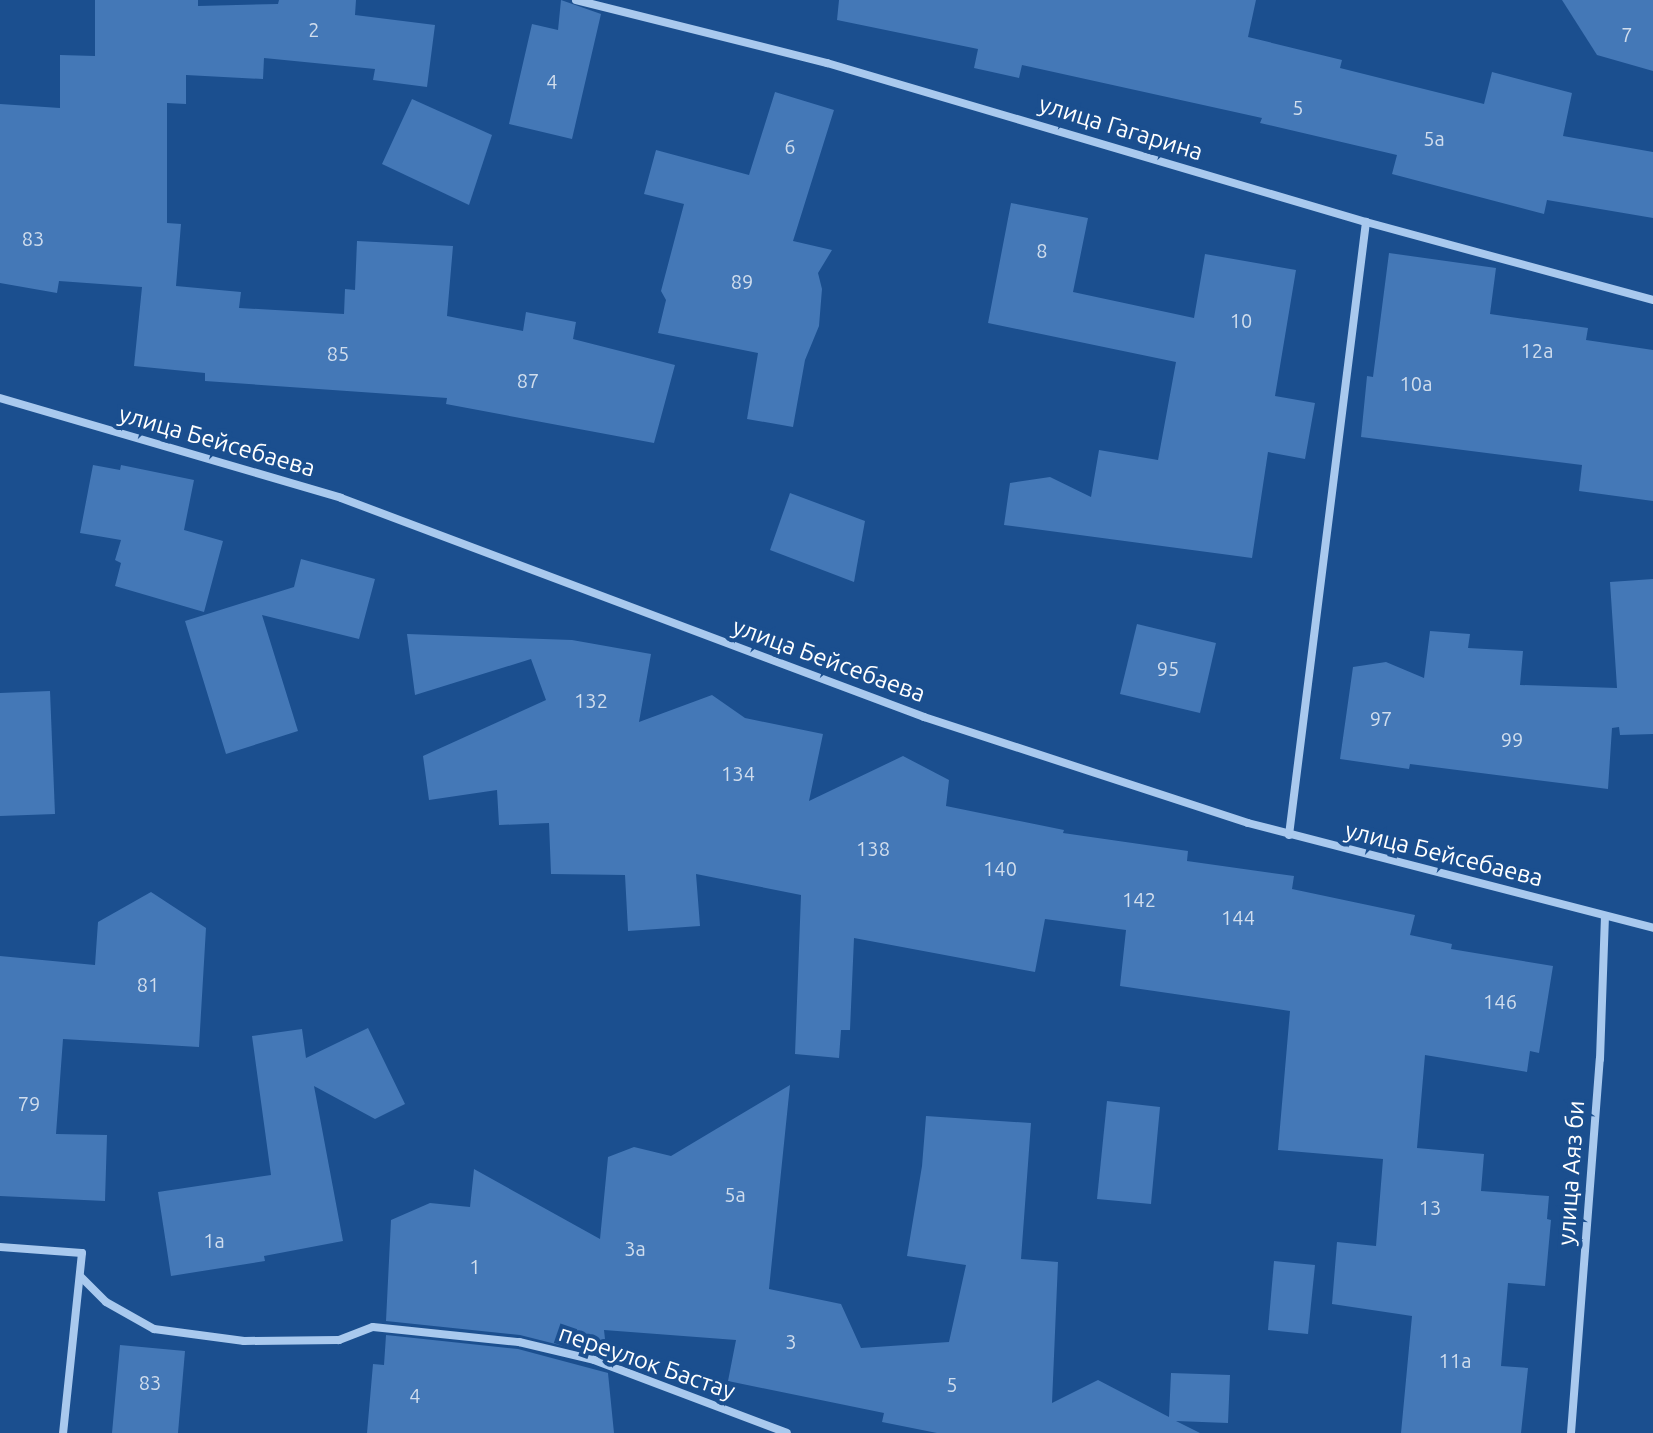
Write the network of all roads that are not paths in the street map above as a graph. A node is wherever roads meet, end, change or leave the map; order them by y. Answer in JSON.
{"nodes":[{"id":1,"x":576,"y":0,"type":"edge"},
{"id":2,"x":1366,"y":222,"type":"junction"},
{"id":3,"x":1653,"y":300,"type":"edge"},
{"id":4,"x":0,"y":398,"type":"edge"},
{"id":5,"x":1289,"y":835,"type":"junction"},
{"id":6,"x":1605,"y":917,"type":"junction"},
{"id":7,"x":1653,"y":928,"type":"edge"},
{"id":8,"x":0,"y":1247,"type":"edge"},
{"id":9,"x":81,"y":1277,"type":"junction"},
{"id":10,"x":63,"y":1433,"type":"edge"},
{"id":11,"x":787,"y":1433,"type":"edge"},
{"id":12,"x":1571,"y":1433,"type":"edge"}],
"edges":[{"from":1,"to":2,"type":"street","name":"улица Гагарина"},
{"from":2,"to":3,"type":"street","name":"улица Гагарина"},
{"from":2,"to":5,"type":"street"},
{"from":4,"to":5,"type":"street","name":"улица Бейсебаева"},
{"from":5,"to":6,"type":"street","name":"улица Бейсебаева"},
{"from":6,"to":7,"type":"street","name":"улица Бейсебаева"},
{"from":6,"to":12,"type":"street","name":"улица Аяз би"},
{"from":8,"to":9,"type":"street","name":"переулок Бастау"},
{"from":9,"to":10,"type":"street"},
{"from":9,"to":11,"type":"street","name":"переулок Бастау"}]}
